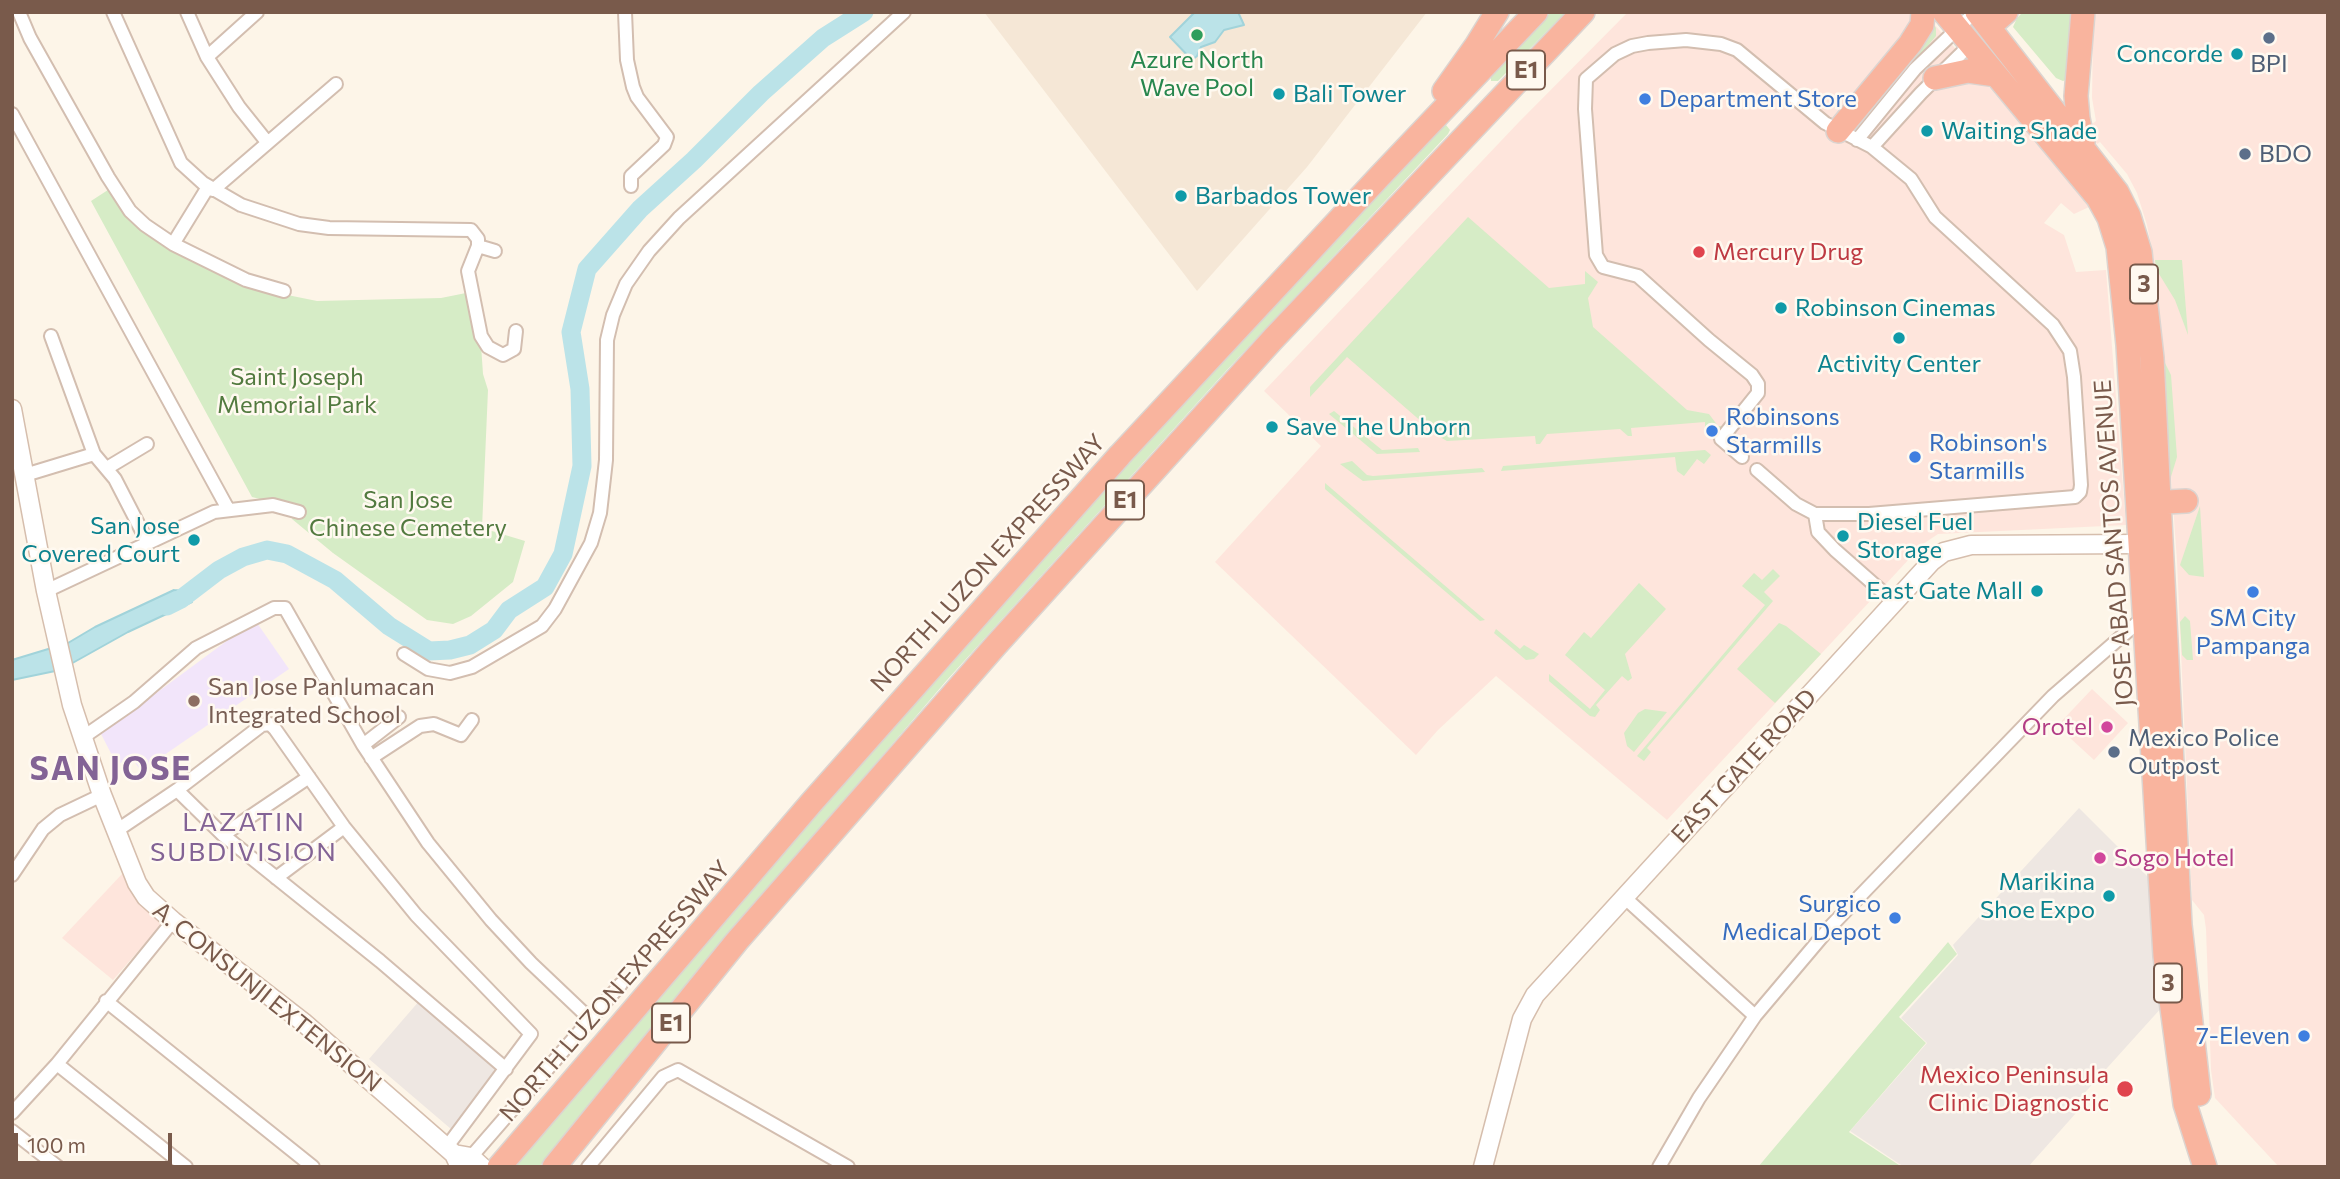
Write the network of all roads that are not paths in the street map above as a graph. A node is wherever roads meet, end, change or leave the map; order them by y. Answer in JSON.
{"nodes":[{"id":1,"x":19,"y":12,"type":"edge"},
{"id":2,"x":113,"y":12,"type":"edge"},
{"id":3,"x":187,"y":12,"type":"edge"},
{"id":4,"x":257,"y":12,"type":"edge"},
{"id":5,"x":625,"y":12,"type":"edge"},
{"id":6,"x":904,"y":12,"type":"edge"},
{"id":7,"x":1497,"y":12,"type":"edge"},
{"id":8,"x":1536,"y":12,"type":"edge"},
{"id":9,"x":1583,"y":12,"type":"edge"},
{"id":10,"x":1923,"y":12,"type":"edge"},
{"id":11,"x":2084,"y":12,"type":"edge"},
{"id":12,"x":1987,"y":16,"type":"edge"},
{"id":13,"x":1957,"y":28,"type":"edge"},
{"id":14,"x":207,"y":57,"type":"junction"},
{"id":15,"x":1996,"y":75,"type":"junction"},
{"id":16,"x":1935,"y":78,"type":"junction"},
{"id":17,"x":335,"y":84,"type":"dead end"},
{"id":18,"x":12,"y":114,"type":"edge"},
{"id":19,"x":1847,"y":136,"type":"junction"},
{"id":20,"x":267,"y":142,"type":"junction"},
{"id":21,"x":1872,"y":148,"type":"junction"},
{"id":22,"x":2085,"y":150,"type":"junction"},
{"id":23,"x":1379,"y":177,"type":"junction"},
{"id":24,"x":631,"y":186,"type":"dead end"},
{"id":25,"x":211,"y":189,"type":"junction"},
{"id":26,"x":173,"y":244,"type":"junction"},
{"id":27,"x":478,"y":246,"type":"junction"},
{"id":28,"x":495,"y":251,"type":"dead end"},
{"id":29,"x":284,"y":291,"type":"dead end"},
{"id":30,"x":516,"y":331,"type":"dead end"},
{"id":31,"x":51,"y":336,"type":"dead end"},
{"id":32,"x":2128,"y":345,"type":"junction"},
{"id":33,"x":12,"y":409,"type":"edge"},
{"id":34,"x":147,"y":444,"type":"dead end"},
{"id":35,"x":94,"y":454,"type":"junction"},
{"id":36,"x":1742,"y":457,"type":"dead end"},
{"id":37,"x":107,"y":468,"type":"junction"},
{"id":38,"x":1757,"y":470,"type":"dead end"},
{"id":39,"x":25,"y":475,"type":"junction"},
{"id":40,"x":2186,"y":501,"type":"dead end"},
{"id":41,"x":2153,"y":503,"type":"junction"},
{"id":42,"x":229,"y":509,"type":"junction"},
{"id":43,"x":299,"y":512,"type":"dead end"},
{"id":44,"x":1815,"y":514,"type":"junction"},
{"id":45,"x":148,"y":543,"type":"junction"},
{"id":46,"x":2139,"y":544,"type":"junction"},
{"id":47,"x":46,"y":592,"type":"junction"},
{"id":48,"x":1894,"y":602,"type":"junction"},
{"id":49,"x":2144,"y":617,"type":"junction"},
{"id":50,"x":404,"y":654,"type":"dead end"},
{"id":51,"x":2150,"y":692,"type":"junction"},
{"id":52,"x":400,"y":718,"type":"dead end"},
{"id":53,"x":472,"y":720,"type":"dead end"},
{"id":54,"x":82,"y":738,"type":"junction"},
{"id":55,"x":363,"y":745,"type":"junction"},
{"id":56,"x":372,"y":758,"type":"junction"},
{"id":57,"x":309,"y":777,"type":"junction"},
{"id":58,"x":177,"y":790,"type":"junction"},
{"id":59,"x":102,"y":795,"type":"junction"},
{"id":60,"x":2165,"y":795,"type":"junction"},
{"id":61,"x":344,"y":827,"type":"junction"},
{"id":62,"x":116,"y":831,"type":"junction"},
{"id":63,"x":223,"y":835,"type":"junction"},
{"id":64,"x":12,"y":875,"type":"edge"},
{"id":65,"x":275,"y":878,"type":"junction"},
{"id":66,"x":1624,"y":897,"type":"junction"},
{"id":67,"x":173,"y":921,"type":"junction"},
{"id":68,"x":621,"y":984,"type":"dead end"},
{"id":69,"x":106,"y":1001,"type":"junction"},
{"id":70,"x":1755,"y":1016,"type":"junction"},
{"id":71,"x":590,"y":1018,"type":"junction"},
{"id":72,"x":57,"y":1064,"type":"junction"},
{"id":73,"x":506,"y":1069,"type":"junction"},
{"id":74,"x":12,"y":1113,"type":"edge"},
{"id":75,"x":12,"y":1131,"type":"edge"},
{"id":76,"x":463,"y":1158,"type":"edge"},
{"id":77,"x":503,"y":1162,"type":"edge"},
{"id":78,"x":58,"y":1167,"type":"edge"},
{"id":79,"x":186,"y":1167,"type":"edge"},
{"id":80,"x":313,"y":1167,"type":"edge"},
{"id":81,"x":554,"y":1167,"type":"edge"},
{"id":82,"x":588,"y":1167,"type":"edge"},
{"id":83,"x":848,"y":1167,"type":"edge"},
{"id":84,"x":1483,"y":1167,"type":"edge"},
{"id":85,"x":1659,"y":1167,"type":"edge"},
{"id":86,"x":2206,"y":1167,"type":"edge"}],
"edges":[{"from":1,"to":26,"type":"street"},
{"from":2,"to":25,"type":"street"},
{"from":3,"to":14,"type":"street"},
{"from":4,"to":14,"type":"street"},
{"from":5,"to":24,"type":"street"},
{"from":6,"to":50,"type":"street"},
{"from":7,"to":23,"type":"highway"},
{"from":8,"to":23,"type":"highway","name":"NORTH LUZON EXPRESSWAY","number":"E1"},
{"from":9,"to":81,"type":"highway","number":"E1"},
{"from":10,"to":19,"type":"highway"},
{"from":11,"to":22,"type":"highway"},
{"from":12,"to":13,"type":"street"},
{"from":12,"to":13,"type":"street"},
{"from":12,"to":22,"type":"highway","name":"JOSE ABAD SANTOS AVENUE","number":"3"},
{"from":13,"to":15,"type":"highway","name":"JOSE ABAD SANTOS AVENUE","number":"3"},
{"from":13,"to":16,"type":"street"},
{"from":13,"to":19,"type":"street"},
{"from":14,"to":20,"type":"street"},
{"from":15,"to":16,"type":"highway"},
{"from":15,"to":32,"type":"highway","name":"JOSE ABAD SANTOS AVENUE","number":"3"},
{"from":16,"to":21,"type":"street"},
{"from":17,"to":20,"type":"street"},
{"from":18,"to":42,"type":"street"},
{"from":19,"to":21,"type":"street"},
{"from":19,"to":36,"type":"street"},
{"from":20,"to":25,"type":"street"},
{"from":21,"to":44,"type":"street"},
{"from":22,"to":41,"type":"highway","name":"JOSE ABAD SANTOS AVENUE","number":"3"},
{"from":23,"to":77,"type":"highway","name":"NORTH LUZON EXPRESSWAY","number":"E1"},
{"from":25,"to":26,"type":"street"},
{"from":25,"to":27,"type":"street"},
{"from":26,"to":29,"type":"street"},
{"from":27,"to":28,"type":"street"},
{"from":27,"to":30,"type":"street"},
{"from":31,"to":35,"type":"street"},
{"from":32,"to":41,"type":"highway"},
{"from":32,"to":46,"type":"highway","name":"JOSE ABAD SANTOS AVENUE","number":"3"},
{"from":33,"to":39,"type":"street","name":"A. CONSUNJI EXTENSION"},
{"from":34,"to":37,"type":"street"},
{"from":35,"to":37,"type":"street"},
{"from":35,"to":39,"type":"street"},
{"from":37,"to":45,"type":"street"},
{"from":38,"to":44,"type":"street"},
{"from":39,"to":47,"type":"street","name":"A. CONSUNJI EXTENSION"},
{"from":40,"to":41,"type":"highway"},
{"from":41,"to":51,"type":"highway"},
{"from":41,"to":60,"type":"highway","name":"JOSE ABAD SANTOS AVENUE","number":"3"},
{"from":42,"to":43,"type":"street"},
{"from":42,"to":45,"type":"street"},
{"from":44,"to":48,"type":"street"},
{"from":45,"to":47,"type":"street"},
{"from":46,"to":48,"type":"street","name":"EAST GATE ROAD"},
{"from":46,"to":49,"type":"highway","name":"JOSE ABAD SANTOS AVENUE","number":"3"},
{"from":47,"to":54,"type":"street","name":"A. CONSUNJI EXTENSION"},
{"from":48,"to":66,"type":"street","name":"EAST GATE ROAD"},
{"from":49,"to":51,"type":"highway","name":"JOSE ABAD SANTOS AVENUE","number":"3"},
{"from":49,"to":70,"type":"street"},
{"from":51,"to":60,"type":"highway","name":"JOSE ABAD SANTOS AVENUE","number":"3"},
{"from":52,"to":55,"type":"street"},
{"from":53,"to":56,"type":"street"},
{"from":54,"to":55,"type":"street"},
{"from":54,"to":59,"type":"street","name":"A. CONSUNJI EXTENSION"},
{"from":55,"to":56,"type":"street"},
{"from":56,"to":71,"type":"street"},
{"from":57,"to":58,"type":"street"},
{"from":57,"to":61,"type":"street"},
{"from":57,"to":63,"type":"street"},
{"from":58,"to":62,"type":"street"},
{"from":58,"to":63,"type":"street"},
{"from":59,"to":62,"type":"street","name":"A. CONSUNJI EXTENSION"},
{"from":59,"to":64,"type":"street"},
{"from":60,"to":86,"type":"highway","name":"JOSE ABAD SANTOS AVENUE","number":"3"},
{"from":61,"to":65,"type":"street"},
{"from":61,"to":73,"type":"street"},
{"from":62,"to":67,"type":"street","name":"A. CONSUNJI EXTENSION"},
{"from":63,"to":65,"type":"street"},
{"from":65,"to":73,"type":"street"},
{"from":66,"to":70,"type":"street"},
{"from":66,"to":84,"type":"street","name":"EAST GATE ROAD"},
{"from":67,"to":69,"type":"street"},
{"from":67,"to":76,"type":"street","name":"A. CONSUNJI EXTENSION"},
{"from":68,"to":71,"type":"street"},
{"from":69,"to":72,"type":"street"},
{"from":69,"to":80,"type":"street"},
{"from":70,"to":85,"type":"street"},
{"from":71,"to":76,"type":"street"},
{"from":72,"to":74,"type":"street"},
{"from":72,"to":79,"type":"street"},
{"from":73,"to":76,"type":"street"},
{"from":75,"to":78,"type":"street"},
{"from":82,"to":83,"type":"street"}]}
